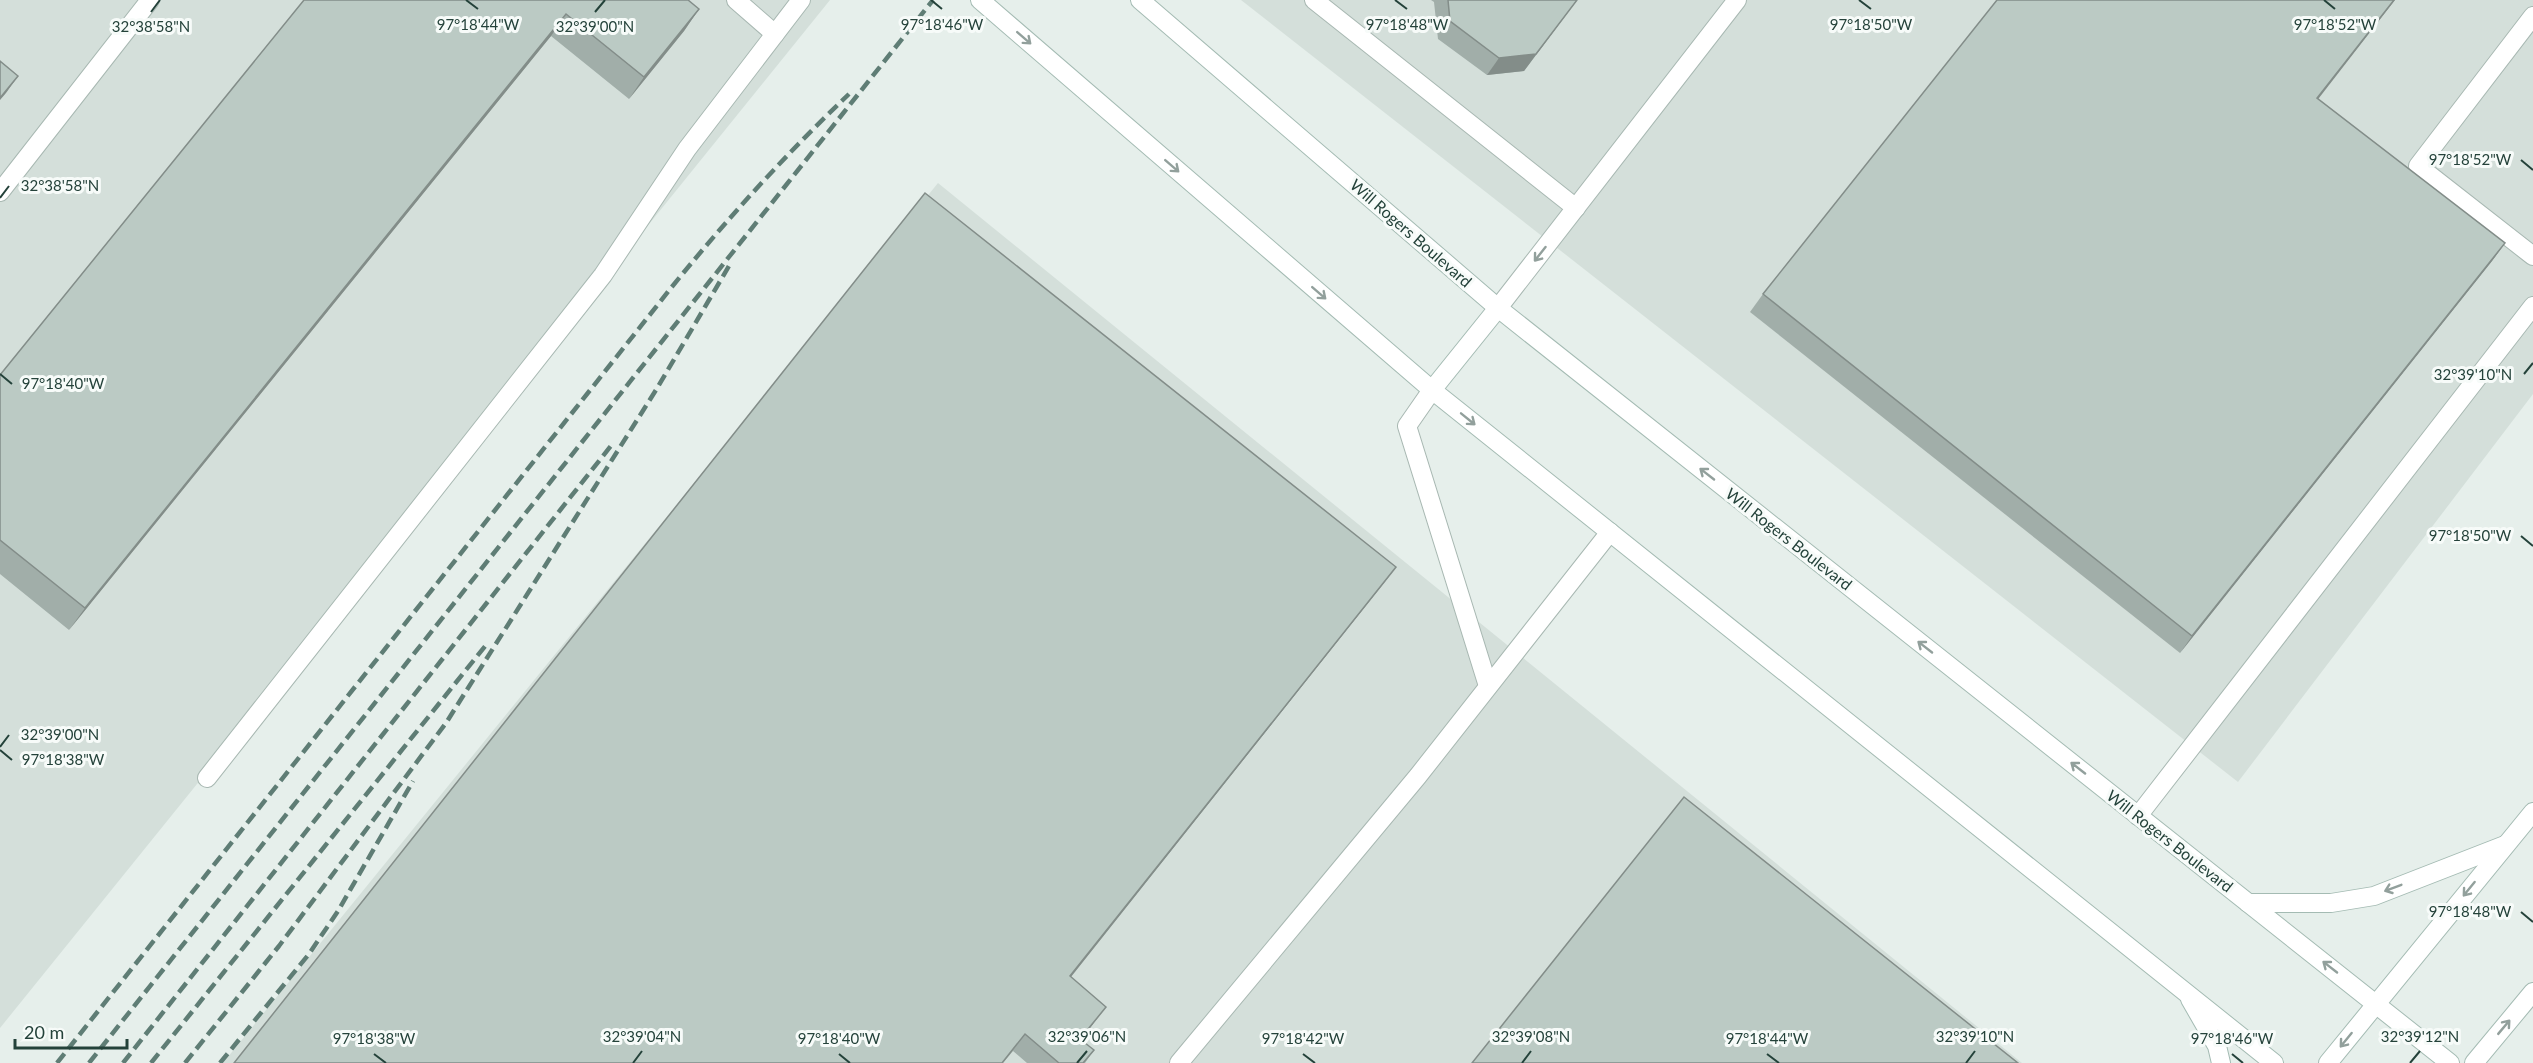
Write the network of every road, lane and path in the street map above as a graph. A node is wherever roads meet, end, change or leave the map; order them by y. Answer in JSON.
{"nodes":[{"id":1,"x":150,"y":0,"type":"edge"},
{"id":2,"x":736,"y":0,"type":"edge"},
{"id":3,"x":801,"y":0,"type":"edge"},
{"id":4,"x":980,"y":0,"type":"edge"},
{"id":5,"x":1140,"y":0,"type":"edge"},
{"id":6,"x":1314,"y":0,"type":"edge"},
{"id":7,"x":1737,"y":0,"type":"edge"},
{"id":8,"x":2533,"y":16,"type":"edge"},
{"id":9,"x":776,"y":34,"type":"junction"},
{"id":10,"x":0,"y":192,"type":"edge"},
{"id":11,"x":1576,"y":208,"type":"junction"},
{"id":12,"x":2533,"y":256,"type":"edge"},
{"id":13,"x":2533,"y":306,"type":"edge"},
{"id":14,"x":1498,"y":308,"type":"junction"},
{"id":15,"x":1432,"y":390,"type":"junction"},
{"id":16,"x":1610,"y":532,"type":"junction"},
{"id":17,"x":1488,"y":686,"type":"junction"},
{"id":18,"x":207,"y":778,"type":"dead end"},
{"id":19,"x":2533,"y":812,"type":"edge"},
{"id":20,"x":2138,"y":816,"type":"junction"},
{"id":21,"x":2506,"y":845,"type":"junction"},
{"id":22,"x":2248,"y":903,"type":"junction"},
{"id":23,"x":2184,"y":990,"type":"junction"},
{"id":24,"x":2533,"y":992,"type":"edge"},
{"id":25,"x":2376,"y":1004,"type":"junction"},
{"id":26,"x":1179,"y":1063,"type":"edge"},
{"id":27,"x":2221,"y":1063,"type":"edge"},
{"id":28,"x":2274,"y":1063,"type":"edge"},
{"id":29,"x":2328,"y":1063,"type":"edge"},
{"id":30,"x":2450,"y":1063,"type":"edge"},
{"id":31,"x":2474,"y":1063,"type":"edge"}],
"edges":[{"from":1,"to":10,"type":"main road"},
{"from":2,"to":9,"type":"main road"},
{"from":3,"to":9,"type":"main road"},
{"from":4,"to":15,"type":"main road","one_way":true},
{"from":5,"to":14,"type":"main road","name":"Will Rogers Boulevard"},
{"from":6,"to":11,"type":"main road"},
{"from":7,"to":11,"type":"main road"},
{"from":8,"to":12,"type":"main road"},
{"from":9,"to":18,"type":"main road"},
{"from":11,"to":14,"type":"main road","one_way":true},
{"from":13,"to":20,"type":"main road"},
{"from":14,"to":15,"type":"main road"},
{"from":20,"to":14,"type":"main road","name":"Will Rogers Boulevard","one_way":true},
{"from":15,"to":16,"type":"main road","one_way":true},
{"from":15,"to":17,"type":"main road"},
{"from":16,"to":17,"type":"main road"},
{"from":16,"to":23,"type":"main road"},
{"from":17,"to":26,"type":"main road"},
{"from":19,"to":21,"type":"main road"},
{"from":20,"to":22,"type":"main road","name":"Will Rogers Boulevard"},
{"from":21,"to":22,"type":"main road","one_way":true},
{"from":21,"to":25,"type":"main road","one_way":true},
{"from":25,"to":22,"type":"main road","name":"Will Rogers Boulevard","one_way":true},
{"from":23,"to":27,"type":"main road"},
{"from":23,"to":28,"type":"main road"},
{"from":31,"to":24,"type":"main road","one_way":true},
{"from":25,"to":29,"type":"main road","one_way":true},
{"from":25,"to":30,"type":"main road","name":"Will Rogers Boulevard"}]}
